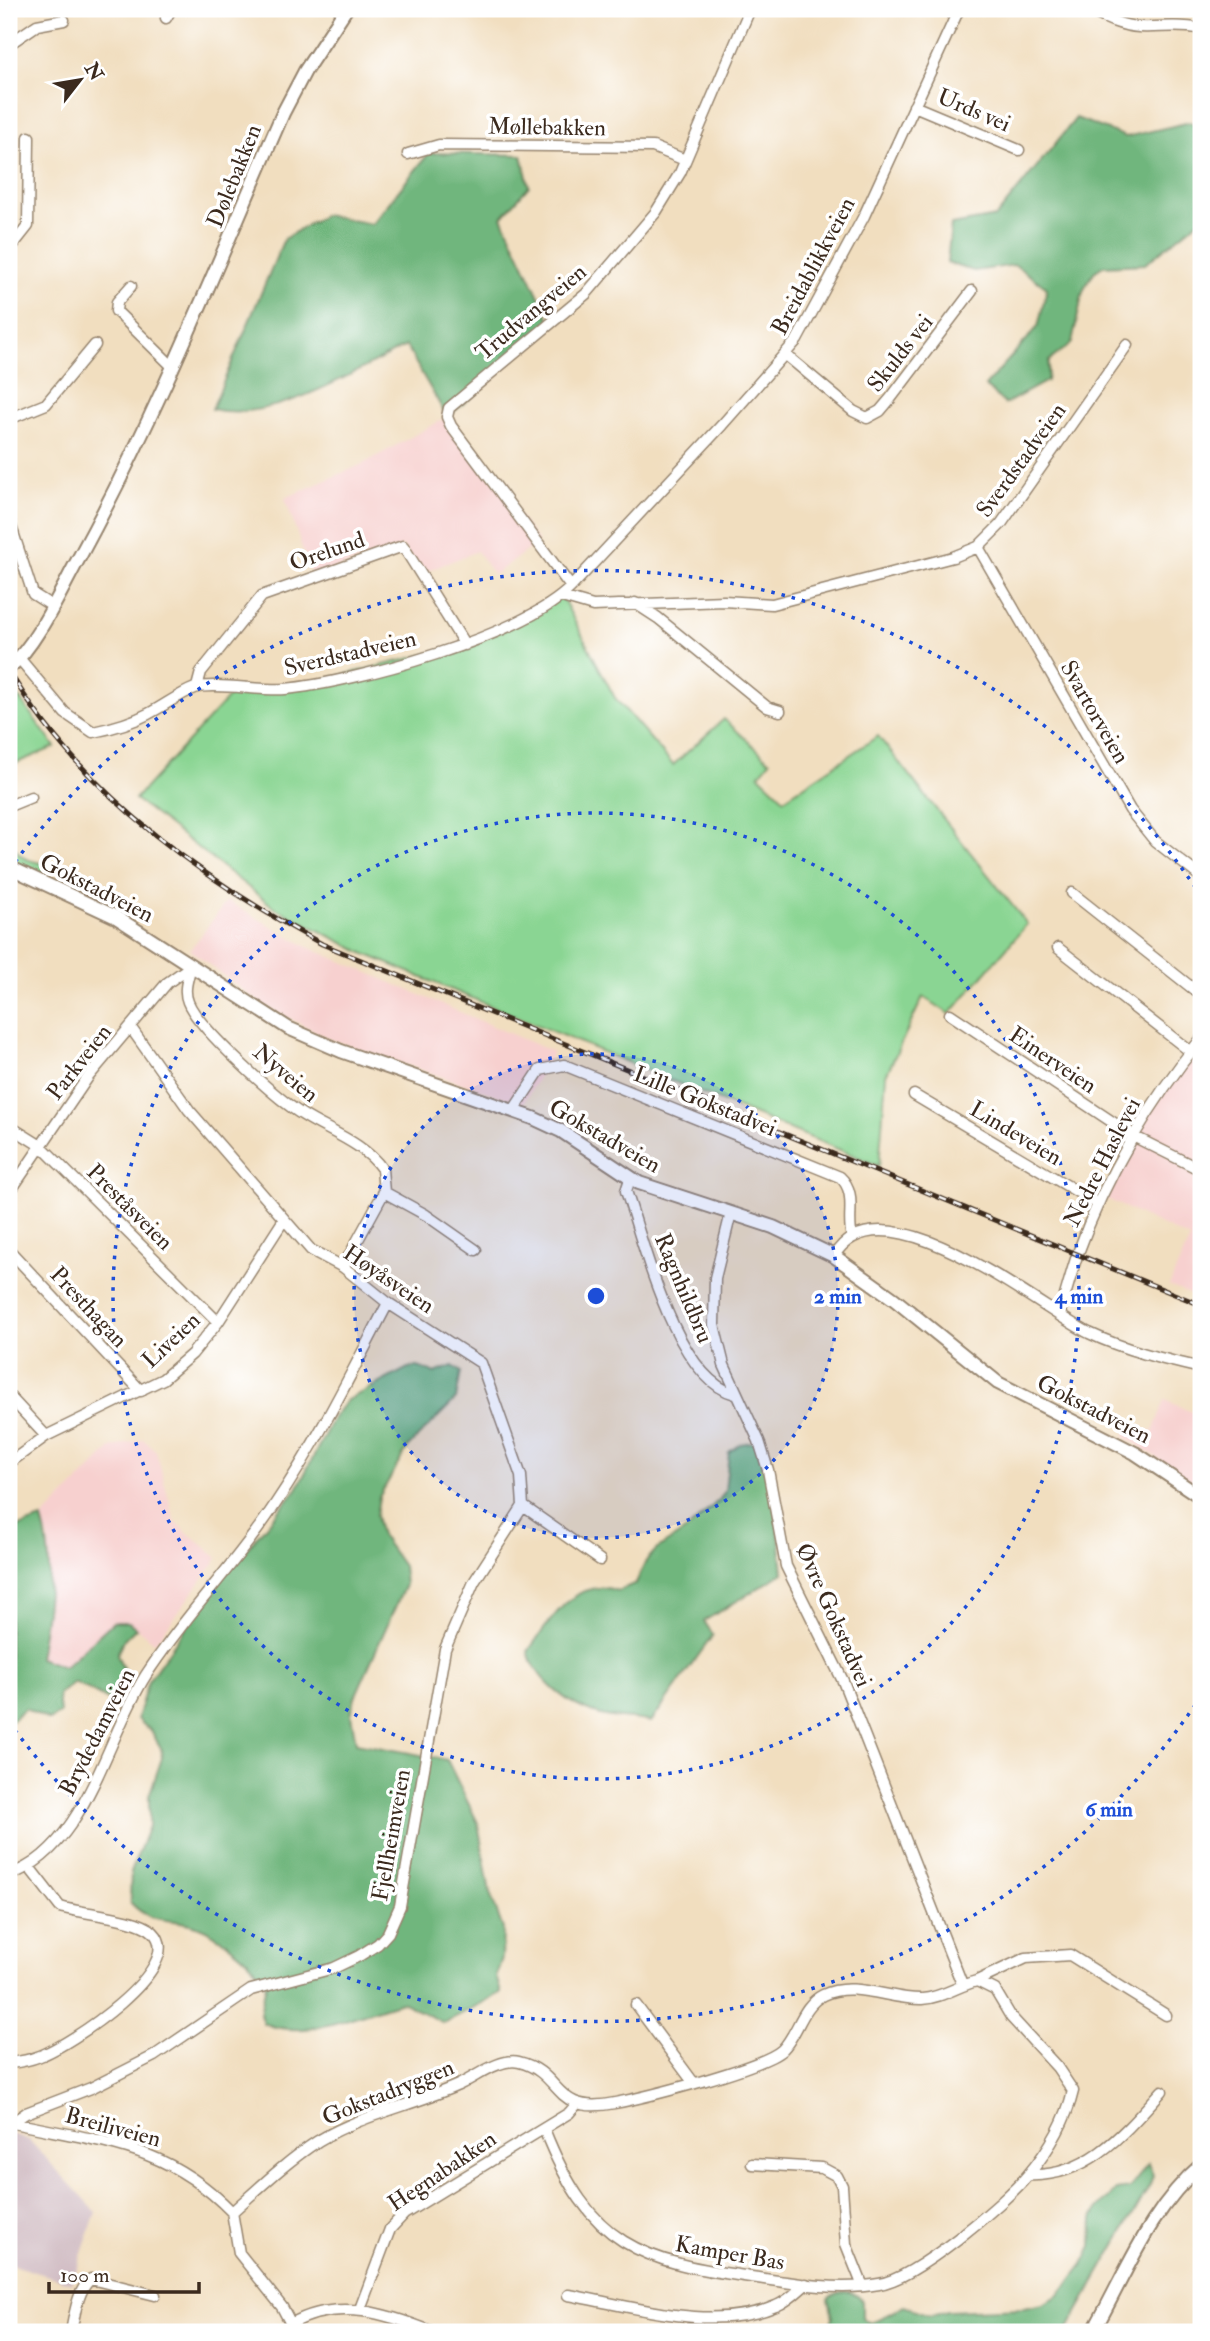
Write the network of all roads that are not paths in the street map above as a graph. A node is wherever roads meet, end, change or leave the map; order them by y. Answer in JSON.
{"nodes":[{"id":1,"x":346,"y":9,"type":"edge"},
{"id":2,"x":750,"y":9,"type":"edge"},
{"id":3,"x":958,"y":9,"type":"edge"},
{"id":4,"x":1086,"y":9,"type":"edge"},
{"id":5,"x":64,"y":20,"type":"dead end"},
{"id":6,"x":1201,"y":29,"type":"edge"},
{"id":7,"x":9,"y":44,"type":"edge"},
{"id":8,"x":914,"y":106,"type":"junction"},
{"id":9,"x":29,"y":137,"type":"dead end"},
{"id":10,"x":1019,"y":150,"type":"dead end"},
{"id":11,"x":408,"y":154,"type":"dead end"},
{"id":12,"x":685,"y":160,"type":"junction"},
{"id":13,"x":9,"y":250,"type":"edge"},
{"id":14,"x":131,"y":286,"type":"dead end"},
{"id":15,"x":972,"y":291,"type":"dead end"},
{"id":16,"x":95,"y":345,"type":"dead end"},
{"id":17,"x":1126,"y":345,"type":"dead end"},
{"id":18,"x":786,"y":355,"type":"junction"},
{"id":19,"x":173,"y":367,"type":"junction"},
{"id":20,"x":9,"y":419,"type":"edge"},
{"id":21,"x":9,"y":520,"type":"edge"},
{"id":22,"x":978,"y":547,"type":"junction"},
{"id":23,"x":571,"y":587,"type":"junction"},
{"id":24,"x":562,"y":597,"type":"junction"},
{"id":25,"x":634,"y":603,"type":"junction"},
{"id":26,"x":51,"y":606,"type":"junction"},
{"id":27,"x":465,"y":645,"type":"junction"},
{"id":28,"x":19,"y":658,"type":"junction"},
{"id":29,"x":9,"y":668,"type":"edge"},
{"id":30,"x":197,"y":687,"type":"junction"},
{"id":31,"x":779,"y":711,"type":"dead end"},
{"id":32,"x":30,"y":797,"type":"dead end"},
{"id":33,"x":9,"y":806,"type":"edge"},
{"id":34,"x":9,"y":867,"type":"edge"},
{"id":35,"x":1201,"y":877,"type":"edge"},
{"id":36,"x":1072,"y":893,"type":"dead end"},
{"id":37,"x":1058,"y":948,"type":"dead end"},
{"id":38,"x":191,"y":966,"type":"junction"},
{"id":39,"x":1201,"y":995,"type":"edge"},
{"id":40,"x":950,"y":1014,"type":"dead end"},
{"id":41,"x":131,"y":1028,"type":"junction"},
{"id":42,"x":1201,"y":1039,"type":"edge"},
{"id":43,"x":1191,"y":1052,"type":"junction"},
{"id":44,"x":914,"y":1095,"type":"dead end"},
{"id":45,"x":513,"y":1111,"type":"junction"},
{"id":46,"x":9,"y":1126,"type":"edge"},
{"id":47,"x":1135,"y":1137,"type":"junction"},
{"id":48,"x":41,"y":1146,"type":"junction"},
{"id":49,"x":1201,"y":1170,"type":"edge"},
{"id":50,"x":630,"y":1179,"type":"junction"},
{"id":51,"x":384,"y":1192,"type":"junction"},
{"id":52,"x":9,"y":1193,"type":"edge"},
{"id":53,"x":1098,"y":1204,"type":"junction"},
{"id":54,"x":731,"y":1213,"type":"junction"},
{"id":55,"x":284,"y":1221,"type":"junction"},
{"id":56,"x":852,"y":1237,"type":"junction"},
{"id":57,"x":9,"y":1250,"type":"edge"},
{"id":58,"x":476,"y":1250,"type":"dead end"},
{"id":59,"x":834,"y":1256,"type":"junction"},
{"id":60,"x":343,"y":1267,"type":"junction"},
{"id":61,"x":388,"y":1303,"type":"junction"},
{"id":62,"x":1059,"y":1315,"type":"junction"},
{"id":63,"x":218,"y":1322,"type":"junction"},
{"id":64,"x":1201,"y":1368,"type":"edge"},
{"id":65,"x":141,"y":1391,"type":"junction"},
{"id":66,"x":735,"y":1394,"type":"junction"},
{"id":67,"x":9,"y":1396,"type":"edge"},
{"id":68,"x":46,"y":1436,"type":"junction"},
{"id":69,"x":9,"y":1463,"type":"edge"},
{"id":70,"x":1162,"y":1469,"type":"junction"},
{"id":71,"x":1201,"y":1497,"type":"edge"},
{"id":72,"x":1201,"y":1504,"type":"edge"},
{"id":73,"x":523,"y":1506,"type":"junction"},
{"id":74,"x":600,"y":1560,"type":"dead end"},
{"id":75,"x":29,"y":1867,"type":"junction"},
{"id":76,"x":9,"y":1875,"type":"edge"},
{"id":77,"x":977,"y":1981,"type":"junction"},
{"id":78,"x":962,"y":1984,"type":"junction"},
{"id":79,"x":636,"y":2005,"type":"dead end"},
{"id":80,"x":1166,"y":2015,"type":"dead end"},
{"id":81,"x":9,"y":2063,"type":"edge"},
{"id":82,"x":693,"y":2082,"type":"junction"},
{"id":83,"x":1162,"y":2091,"type":"dead end"},
{"id":84,"x":576,"y":2105,"type":"junction"},
{"id":85,"x":11,"y":2122,"type":"edge"},
{"id":86,"x":544,"y":2129,"type":"junction"},
{"id":87,"x":752,"y":2164,"type":"dead end"},
{"id":88,"x":1201,"y":2165,"type":"edge"},
{"id":89,"x":1028,"y":2175,"type":"junction"},
{"id":90,"x":232,"y":2212,"type":"junction"},
{"id":91,"x":806,"y":2284,"type":"junction"},
{"id":92,"x":862,"y":2284,"type":"junction"},
{"id":93,"x":155,"y":2295,"type":"dead end"},
{"id":94,"x":568,"y":2295,"type":"dead end"},
{"id":95,"x":360,"y":2309,"type":"junction"},
{"id":96,"x":289,"y":2328,"type":"edge"},
{"id":97,"x":71,"y":2332,"type":"edge"},
{"id":98,"x":433,"y":2332,"type":"edge"},
{"id":99,"x":1093,"y":2332,"type":"edge"}],
"edges":[{"from":1,"to":19,"type":"main road","name":"Dølebakken"},
{"from":2,"to":12,"type":"street","name":"Trudvangveien"},
{"from":3,"to":8,"type":"street","name":"Breidablikkveien"},
{"from":4,"to":6,"type":"street"},
{"from":5,"to":7,"type":"street"},
{"from":8,"to":10,"type":"street","name":"Urds vei"},
{"from":8,"to":18,"type":"street","name":"Breidablikkveien"},
{"from":9,"to":13,"type":"street"},
{"from":11,"to":12,"type":"street","name":"Møllebakken"},
{"from":12,"to":23,"type":"street","name":"Trudvangveien"},
{"from":14,"to":19,"type":"street"},
{"from":15,"to":18,"type":"street","name":"Skulds vei"},
{"from":16,"to":20,"type":"street"},
{"from":17,"to":22,"type":"street","name":"Sverdstadveien"},
{"from":18,"to":23,"type":"street","name":"Breidablikkveien"},
{"from":19,"to":26,"type":"main road","name":"Dølebakken"},
{"from":21,"to":26,"type":"street"},
{"from":22,"to":25,"type":"street","name":"Sverdstadveien"},
{"from":22,"to":35,"type":"street","name":"Svartorveien"},
{"from":23,"to":24,"type":"street","name":"Breidablikkveien"},
{"from":24,"to":25,"type":"street","name":"Sverdstadveien"},
{"from":24,"to":27,"type":"street","name":"Sverdstadveien"},
{"from":25,"to":31,"type":"street"},
{"from":26,"to":28,"type":"main road","name":"Dølebakken"},
{"from":27,"to":30,"type":"street","name":"Sverdstadveien"},
{"from":27,"to":30,"type":"street","name":"Orelund"},
{"from":28,"to":29,"type":"main road","name":"Dølebakken"},
{"from":28,"to":30,"type":"street"},
{"from":32,"to":33,"type":"street"},
{"from":34,"to":38,"type":"main road","name":"Gokstadveien"},
{"from":36,"to":39,"type":"street"},
{"from":37,"to":43,"type":"street"},
{"from":38,"to":41,"type":"street","name":"Parkveien"},
{"from":38,"to":45,"type":"main road","name":"Gokstadveien"},
{"from":38,"to":51,"type":"street","name":"Nyveien"},
{"from":40,"to":47,"type":"street","name":"Einerveien"},
{"from":41,"to":48,"type":"street","name":"Parkveien"},
{"from":41,"to":55,"type":"street","name":"Høyåsveien"},
{"from":42,"to":43,"type":"street","name":"Nedre Haslevei"},
{"from":43,"to":47,"type":"street","name":"Nedre Haslevei"},
{"from":44,"to":53,"type":"street","name":"Lindeveien"},
{"from":45,"to":50,"type":"main road","name":"Gokstadveien"},
{"from":45,"to":56,"type":"street","name":"Lille Gokstadvei"},
{"from":46,"to":48,"type":"street","name":"Preståsveien"},
{"from":47,"to":49,"type":"street","name":"Einerveien"},
{"from":47,"to":53,"type":"street","name":"Nedre Haslevei"},
{"from":48,"to":52,"type":"street","name":"Parkveien"},
{"from":48,"to":63,"type":"street","name":"Preståsveien"},
{"from":50,"to":54,"type":"main road","name":"Gokstadveien"},
{"from":50,"to":66,"type":"street","name":"Ragnhildbru"},
{"from":51,"to":58,"type":"street"},
{"from":51,"to":60,"type":"street"},
{"from":53,"to":62,"type":"street","name":"Nedre Haslevei"},
{"from":54,"to":59,"type":"main road","name":"Gokstadveien"},
{"from":54,"to":66,"type":"street","name":"Øvre Gokstadvei"},
{"from":55,"to":60,"type":"street","name":"Høyåsveien"},
{"from":55,"to":63,"type":"street","name":"Liveien"},
{"from":56,"to":59,"type":"street"},
{"from":56,"to":62,"type":"street"},
{"from":57,"to":65,"type":"street","name":"Presthagan"},
{"from":59,"to":70,"type":"main road","name":"Gokstadveien"},
{"from":60,"to":61,"type":"street","name":"Høyåsveien"},
{"from":61,"to":73,"type":"street","name":"Høyåsveien"},
{"from":61,"to":75,"type":"street","name":"Brydedamveien"},
{"from":62,"to":64,"type":"street"},
{"from":63,"to":65,"type":"street","name":"Liveien"},
{"from":65,"to":68,"type":"street","name":"Liveien"},
{"from":66,"to":78,"type":"street","name":"Øvre Gokstadvei"},
{"from":67,"to":68,"type":"street"},
{"from":68,"to":69,"type":"street","name":"Liveien"},
{"from":70,"to":71,"type":"main road","name":"Gokstadveien"},
{"from":70,"to":72,"type":"main road","name":"Gokstadveien"},
{"from":73,"to":74,"type":"street"},
{"from":73,"to":85,"type":"street","name":"Fjellheimveien"},
{"from":75,"to":76,"type":"street"},
{"from":75,"to":81,"type":"street"},
{"from":77,"to":78,"type":"street"},
{"from":77,"to":80,"type":"street"},
{"from":77,"to":89,"type":"street","name":"Kamper Bas"},
{"from":78,"to":82,"type":"street"},
{"from":79,"to":82,"type":"street"},
{"from":82,"to":84,"type":"street"},
{"from":83,"to":89,"type":"street"},
{"from":84,"to":86,"type":"street","name":"Hegnabakken"},
{"from":84,"to":90,"type":"street","name":"Gokstadryggen"},
{"from":85,"to":90,"type":"street","name":"Breiliveien"},
{"from":86,"to":91,"type":"street","name":"Kamper Bas"},
{"from":86,"to":95,"type":"street","name":"Hegnabakken"},
{"from":87,"to":92,"type":"street"},
{"from":88,"to":99,"type":"main road"},
{"from":89,"to":92,"type":"street","name":"Kamper Bas"},
{"from":90,"to":96,"type":"street"},
{"from":91,"to":92,"type":"street","name":"Kamper Bas"},
{"from":91,"to":94,"type":"street","name":"Kamper Bas"},
{"from":93,"to":97,"type":"street"},
{"from":95,"to":96,"type":"street"},
{"from":95,"to":98,"type":"street"}]}
